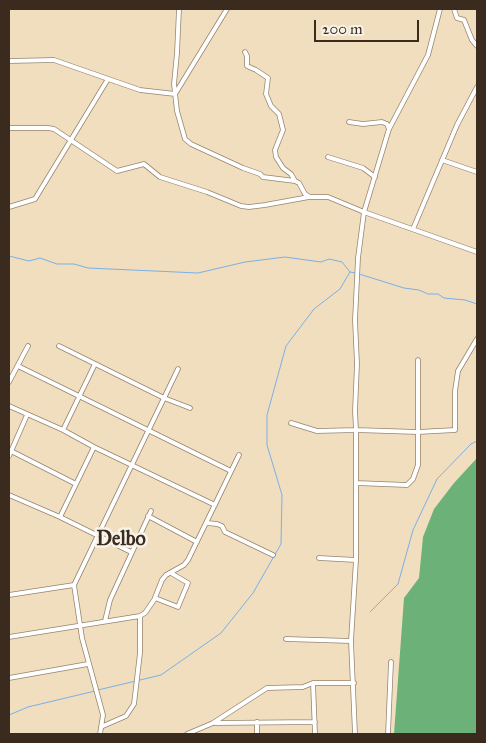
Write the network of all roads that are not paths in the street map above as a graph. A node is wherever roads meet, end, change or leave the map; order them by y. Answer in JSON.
{"nodes":[{"id":1,"x":179,"y":9,"type":"edge"},
{"id":2,"x":227,"y":9,"type":"edge"},
{"id":3,"x":433,"y":9,"type":"edge"},
{"id":4,"x":454,"y":9,"type":"edge"},
{"id":5,"x":440,"y":10,"type":"edge"},
{"id":6,"x":477,"y":46,"type":"edge"},
{"id":7,"x":244,"y":52,"type":"dead end"},
{"id":8,"x":9,"y":61,"type":"edge"},
{"id":9,"x":108,"y":79,"type":"junction"},
{"id":10,"x":477,"y":87,"type":"edge"},
{"id":11,"x":175,"y":94,"type":"junction"},
{"id":12,"x":349,"y":122,"type":"dead end"},
{"id":13,"x":9,"y":128,"type":"edge"},
{"id":14,"x":389,"y":129,"type":"junction"},
{"id":15,"x":71,"y":140,"type":"junction"},
{"id":16,"x":328,"y":157,"type":"dead end"},
{"id":17,"x":442,"y":160,"type":"junction"},
{"id":18,"x":477,"y":172,"type":"edge"},
{"id":19,"x":375,"y":177,"type":"junction"},
{"id":20,"x":295,"y":181,"type":"junction"},
{"id":21,"x":310,"y":197,"type":"junction"},
{"id":22,"x":9,"y":207,"type":"edge"},
{"id":23,"x":364,"y":212,"type":"junction"},
{"id":24,"x":413,"y":229,"type":"junction"},
{"id":25,"x":477,"y":252,"type":"edge"},
{"id":26,"x":477,"y":339,"type":"edge"},
{"id":27,"x":28,"y":346,"type":"dead end"},
{"id":28,"x":59,"y":346,"type":"dead end"},
{"id":29,"x":418,"y":360,"type":"dead end"},
{"id":30,"x":95,"y":364,"type":"junction"},
{"id":31,"x":18,"y":366,"type":"junction"},
{"id":32,"x":178,"y":369,"type":"dead end"},
{"id":33,"x":9,"y":382,"type":"edge"},
{"id":34,"x":79,"y":397,"type":"junction"},
{"id":35,"x":164,"y":398,"type":"junction"},
{"id":36,"x":9,"y":406,"type":"edge"},
{"id":37,"x":190,"y":408,"type":"dead end"},
{"id":38,"x":27,"y":415,"type":"junction"},
{"id":39,"x":291,"y":423,"type":"dead end"},
{"id":40,"x":63,"y":430,"type":"junction"},
{"id":41,"x":356,"y":430,"type":"junction"},
{"id":42,"x":148,"y":431,"type":"junction"},
{"id":43,"x":418,"y":432,"type":"junction"},
{"id":44,"x":94,"y":447,"type":"junction"},
{"id":45,"x":10,"y":453,"type":"edge"},
{"id":46,"x":239,"y":455,"type":"dead end"},
{"id":47,"x":131,"y":465,"type":"junction"},
{"id":48,"x":231,"y":471,"type":"junction"},
{"id":49,"x":76,"y":484,"type":"junction"},
{"id":50,"x":356,"y":484,"type":"junction"},
{"id":51,"x":9,"y":494,"type":"edge"},
{"id":52,"x":215,"y":506,"type":"junction"},
{"id":53,"x":151,"y":511,"type":"dead end"},
{"id":54,"x":148,"y":516,"type":"junction"},
{"id":55,"x":60,"y":517,"type":"junction"},
{"id":56,"x":207,"y":523,"type":"junction"},
{"id":57,"x":97,"y":536,"type":"junction"},
{"id":58,"x":197,"y":542,"type":"junction"},
{"id":59,"x":131,"y":552,"type":"junction"},
{"id":60,"x":273,"y":555,"type":"dead end"},
{"id":61,"x":319,"y":558,"type":"dead end"},
{"id":62,"x":356,"y":560,"type":"junction"},
{"id":63,"x":171,"y":573,"type":"junction"},
{"id":64,"x":74,"y":585,"type":"junction"},
{"id":65,"x":9,"y":595,"type":"edge"},
{"id":66,"x":155,"y":598,"type":"junction"},
{"id":67,"x":140,"y":616,"type":"junction"},
{"id":68,"x":104,"y":621,"type":"junction"},
{"id":69,"x":80,"y":626,"type":"junction"},
{"id":70,"x":9,"y":637,"type":"edge"},
{"id":71,"x":286,"y":639,"type":"dead end"},
{"id":72,"x":351,"y":641,"type":"junction"},
{"id":73,"x":391,"y":662,"type":"dead end"},
{"id":74,"x":88,"y":664,"type":"junction"},
{"id":75,"x":9,"y":678,"type":"edge"},
{"id":76,"x":313,"y":683,"type":"junction"},
{"id":77,"x":354,"y":684,"type":"junction"},
{"id":78,"x":257,"y":722,"type":"junction"},
{"id":79,"x":315,"y":722,"type":"junction"},
{"id":80,"x":213,"y":723,"type":"junction"},
{"id":81,"x":102,"y":726,"type":"junction"},
{"id":82,"x":100,"y":734,"type":"edge"},
{"id":83,"x":187,"y":734,"type":"edge"},
{"id":84,"x":257,"y":734,"type":"edge"},
{"id":85,"x":315,"y":734,"type":"edge"},
{"id":86,"x":355,"y":734,"type":"edge"},
{"id":87,"x":388,"y":734,"type":"edge"}],
"edges":[{"from":1,"to":11,"type":"street"},
{"from":2,"to":11,"type":"street"},
{"from":3,"to":5,"type":"street"},
{"from":4,"to":6,"type":"street"},
{"from":5,"to":14,"type":"street"},
{"from":7,"to":20,"type":"street"},
{"from":8,"to":9,"type":"street"},
{"from":9,"to":11,"type":"street"},
{"from":9,"to":15,"type":"street"},
{"from":10,"to":17,"type":"street"},
{"from":11,"to":20,"type":"street"},
{"from":12,"to":14,"type":"street"},
{"from":13,"to":15,"type":"street"},
{"from":14,"to":19,"type":"street"},
{"from":15,"to":21,"type":"street"},
{"from":15,"to":22,"type":"street"},
{"from":16,"to":19,"type":"street"},
{"from":17,"to":18,"type":"street"},
{"from":17,"to":24,"type":"street"},
{"from":19,"to":23,"type":"street"},
{"from":20,"to":21,"type":"street"},
{"from":21,"to":23,"type":"street"},
{"from":23,"to":24,"type":"street"},
{"from":23,"to":41,"type":"street"},
{"from":24,"to":25,"type":"street"},
{"from":26,"to":43,"type":"street"},
{"from":27,"to":31,"type":"street"},
{"from":28,"to":30,"type":"street"},
{"from":29,"to":43,"type":"street"},
{"from":30,"to":34,"type":"street"},
{"from":30,"to":35,"type":"street"},
{"from":31,"to":33,"type":"street"},
{"from":31,"to":34,"type":"street"},
{"from":32,"to":35,"type":"street"},
{"from":34,"to":40,"type":"street"},
{"from":34,"to":42,"type":"street"},
{"from":35,"to":37,"type":"street"},
{"from":35,"to":42,"type":"street"},
{"from":36,"to":38,"type":"street"},
{"from":38,"to":40,"type":"street"},
{"from":38,"to":45,"type":"street"},
{"from":39,"to":41,"type":"street"},
{"from":40,"to":44,"type":"street"},
{"from":41,"to":43,"type":"street"},
{"from":41,"to":50,"type":"street"},
{"from":42,"to":47,"type":"street"},
{"from":42,"to":48,"type":"street"},
{"from":43,"to":50,"type":"street"},
{"from":44,"to":47,"type":"street"},
{"from":44,"to":49,"type":"street"},
{"from":45,"to":49,"type":"street"},
{"from":46,"to":48,"type":"street"},
{"from":47,"to":52,"type":"street"},
{"from":47,"to":57,"type":"street"},
{"from":48,"to":52,"type":"street"},
{"from":49,"to":55,"type":"street"},
{"from":50,"to":62,"type":"street"},
{"from":51,"to":55,"type":"street"},
{"from":52,"to":56,"type":"street"},
{"from":53,"to":54,"type":"street"},
{"from":54,"to":58,"type":"street"},
{"from":54,"to":59,"type":"street"},
{"from":55,"to":57,"type":"street"},
{"from":56,"to":58,"type":"street"},
{"from":56,"to":60,"type":"street"},
{"from":57,"to":59,"type":"street"},
{"from":57,"to":64,"type":"street"},
{"from":58,"to":63,"type":"street"},
{"from":59,"to":68,"type":"street"},
{"from":61,"to":62,"type":"street"},
{"from":62,"to":72,"type":"street"},
{"from":63,"to":66,"type":"street"},
{"from":63,"to":66,"type":"street"},
{"from":64,"to":65,"type":"street"},
{"from":64,"to":69,"type":"street"},
{"from":66,"to":67,"type":"street"},
{"from":67,"to":68,"type":"street"},
{"from":67,"to":81,"type":"street"},
{"from":68,"to":69,"type":"street"},
{"from":69,"to":70,"type":"street"},
{"from":69,"to":74,"type":"street"},
{"from":71,"to":72,"type":"street"},
{"from":72,"to":77,"type":"street"},
{"from":73,"to":87,"type":"street"},
{"from":74,"to":75,"type":"street"},
{"from":74,"to":81,"type":"street"},
{"from":76,"to":77,"type":"street"},
{"from":76,"to":79,"type":"street"},
{"from":76,"to":80,"type":"street"},
{"from":77,"to":86,"type":"street"},
{"from":78,"to":79,"type":"street"},
{"from":78,"to":80,"type":"street"},
{"from":78,"to":84,"type":"street"},
{"from":79,"to":85,"type":"street"},
{"from":80,"to":83,"type":"street"},
{"from":81,"to":82,"type":"street"}]}
